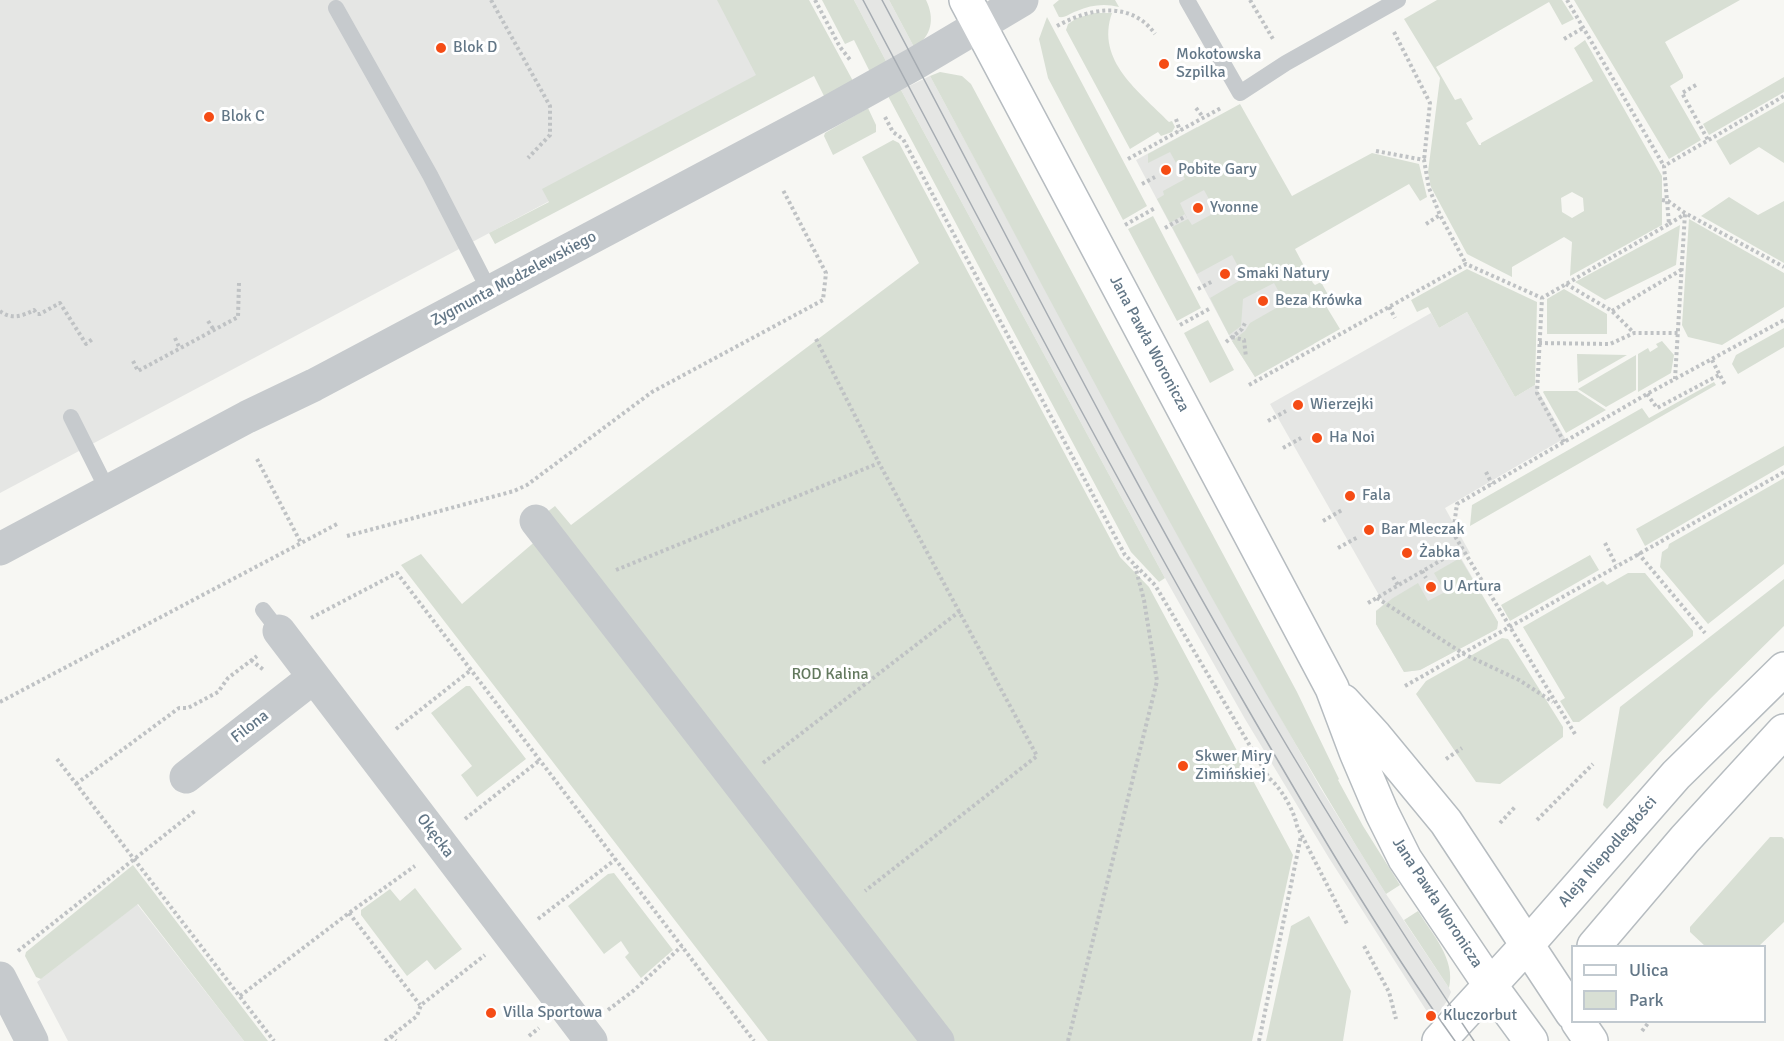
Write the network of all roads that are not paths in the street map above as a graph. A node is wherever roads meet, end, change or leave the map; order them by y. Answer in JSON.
{"nodes":[{"id":1,"x":1022,"y":0,"type":"edge"},
{"id":2,"x":1187,"y":0,"type":"edge"},
{"id":3,"x":1398,"y":0,"type":"edge"},
{"id":4,"x":336,"y":8,"type":"dead end"},
{"id":5,"x":973,"y":13,"type":"edge"},
{"id":6,"x":490,"y":292,"type":"junction"},
{"id":7,"x":71,"y":417,"type":"dead end"},
{"id":8,"x":108,"y":491,"type":"junction"},
{"id":9,"x":536,"y":521,"type":"dead end"},
{"id":10,"x":0,"y":549,"type":"edge"},
{"id":11,"x":267,"y":632,"type":"road end"},
{"id":12,"x":1784,"y":669,"type":"edge"},
{"id":13,"x":315,"y":677,"type":"junction"},
{"id":14,"x":1332,"y":688,"type":"junction"},
{"id":15,"x":1784,"y":731,"type":"edge"},
{"id":16,"x":186,"y":777,"type":"dead end"},
{"id":17,"x":1528,"y":944,"type":"junction"},
{"id":18,"x":1595,"y":945,"type":"edge"},
{"id":19,"x":7,"y":966,"type":"edge"},
{"id":20,"x":1490,"y":985,"type":"junction"},
{"id":21,"x":1568,"y":992,"type":"edge"},
{"id":22,"x":1579,"y":1023,"type":"edge"},
{"id":23,"x":596,"y":1028,"type":"edge"},
{"id":24,"x":1522,"y":1037,"type":"edge"},
{"id":25,"x":32,"y":1041,"type":"edge"},
{"id":26,"x":938,"y":1041,"type":"edge"},
{"id":27,"x":1439,"y":1041,"type":"edge"},
{"id":28,"x":1592,"y":1041,"type":"edge"}],
"edges":[{"from":1,"to":5,"type":"street","name":"Zygmunta Modzelewskiego"},
{"from":2,"to":3,"type":"lane"},
{"from":4,"to":6,"type":"lane"},
{"from":5,"to":6,"type":"street","name":"Zygmunta Modzelewskiego"},
{"from":5,"to":14,"type":"street","name":"Jana Pawła Woronicza"},
{"from":6,"to":8,"type":"street","name":"Zygmunta Modzelewskiego"},
{"from":7,"to":8,"type":"lane"},
{"from":8,"to":10,"type":"street","name":"Zygmunta Modzelewskiego"},
{"from":9,"to":26,"type":"street"},
{"from":11,"to":13,"type":"street","name":"Okęcka"},
{"from":12,"to":17,"type":"street","name":"Aleja Niepodległości"},
{"from":13,"to":16,"type":"street","name":"Filona"},
{"from":13,"to":23,"type":"street","name":"Okęcka"},
{"from":14,"to":17,"type":"street","name":"Jana Pawła Woronicza"},
{"from":14,"to":20,"type":"street","name":"Jana Pawła Woronicza"},
{"from":15,"to":18,"type":"street"},
{"from":17,"to":20,"type":"street","name":"Aleja Niepodległości"},
{"from":17,"to":21,"type":"street","name":"Jana Pawła Woronicza"},
{"from":19,"to":25,"type":"street"},
{"from":20,"to":24,"type":"street","name":"Jana Pawła Woronicza"},
{"from":20,"to":27,"type":"street","name":"Aleja Niepodległości"},
{"from":21,"to":24,"type":"street"},
{"from":22,"to":28,"type":"street"}]}
